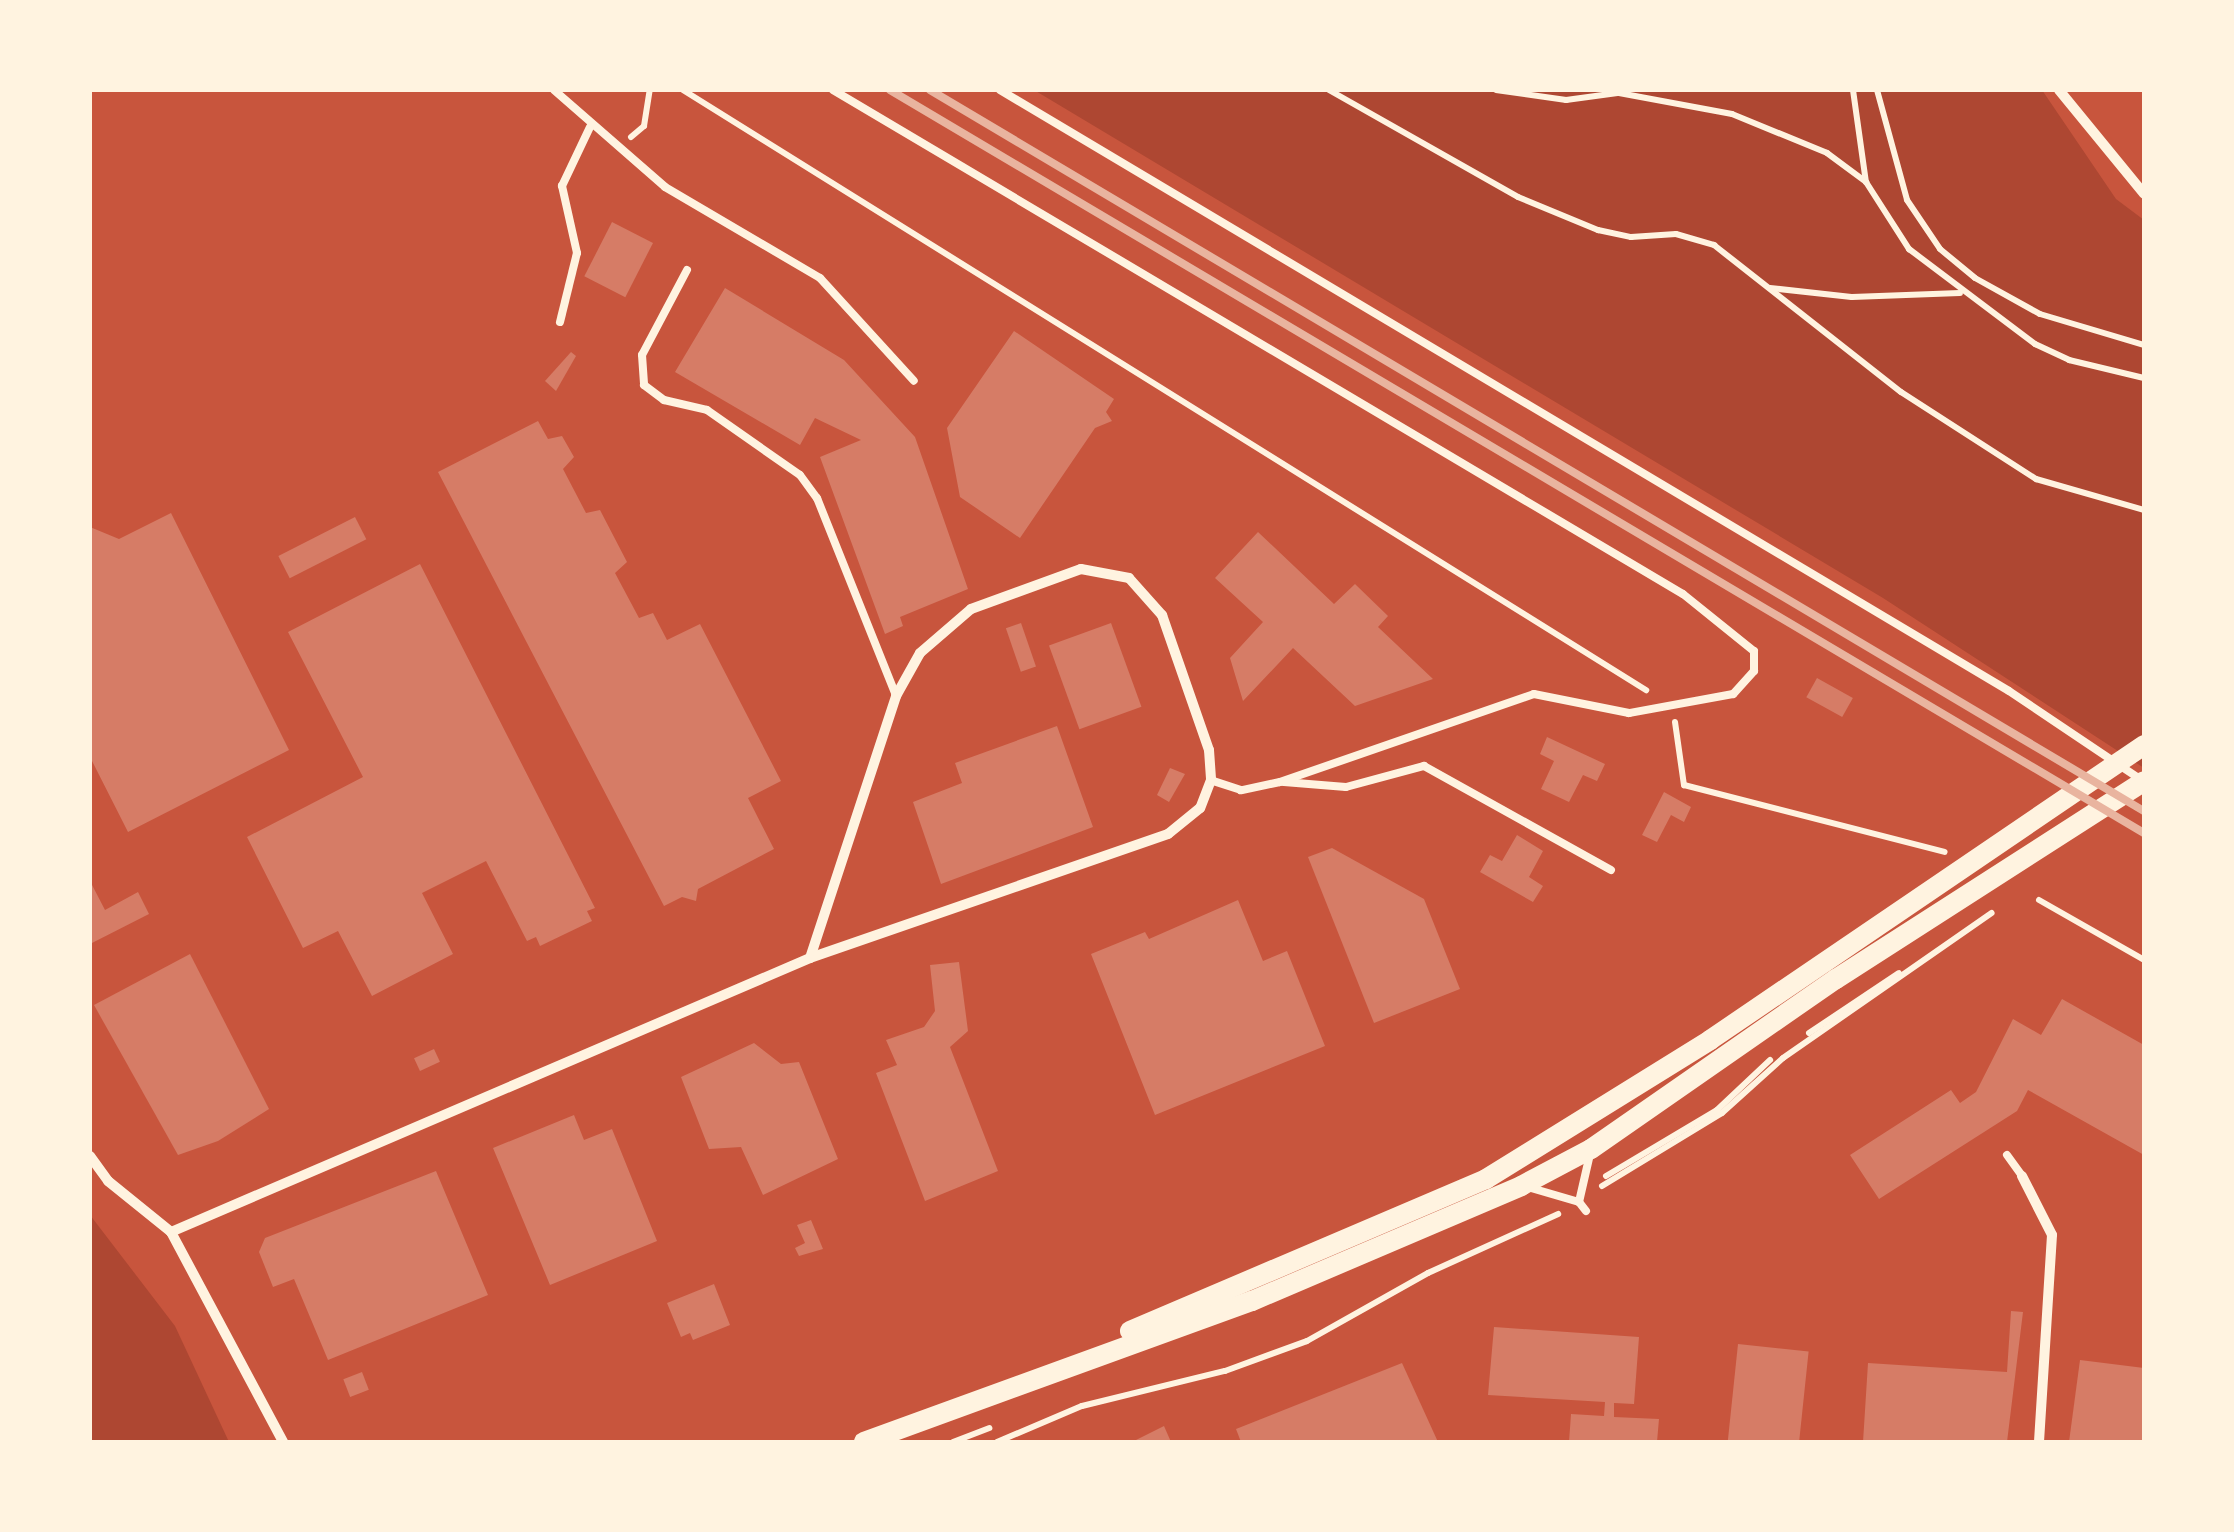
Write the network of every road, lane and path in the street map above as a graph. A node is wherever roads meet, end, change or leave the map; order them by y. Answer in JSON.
{"nodes":[{"id":1,"x":554,"y":90,"type":"edge"},
{"id":2,"x":650,"y":90,"type":"edge"},
{"id":3,"x":682,"y":90,"type":"edge"},
{"id":4,"x":833,"y":90,"type":"edge"},
{"id":5,"x":1000,"y":90,"type":"edge"},
{"id":6,"x":1329,"y":90,"type":"edge"},
{"id":7,"x":1496,"y":90,"type":"edge"},
{"id":8,"x":1853,"y":90,"type":"edge"},
{"id":9,"x":1877,"y":90,"type":"edge"},
{"id":10,"x":2060,"y":90,"type":"edge"},
{"id":11,"x":1621,"y":92,"type":"edge"},
{"id":12,"x":590,"y":127,"type":"junction"},
{"id":13,"x":616,"y":149,"type":"junction"},
{"id":14,"x":1866,"y":182,"type":"junction"},
{"id":15,"x":2144,"y":193,"type":"edge"},
{"id":16,"x":687,"y":270,"type":"dead end"},
{"id":17,"x":1769,"y":288,"type":"junction"},
{"id":18,"x":1960,"y":293,"type":"junction"},
{"id":19,"x":560,"y":322,"type":"dead end"},
{"id":20,"x":2144,"y":345,"type":"edge"},
{"id":21,"x":2144,"y":378,"type":"edge"},
{"id":22,"x":914,"y":381,"type":"dead end"},
{"id":23,"x":2144,"y":510,"type":"edge"},
{"id":24,"x":896,"y":696,"type":"junction"},
{"id":25,"x":1661,"y":698,"type":"dead end"},
{"id":26,"x":1672,"y":705,"type":"dead end"},
{"id":27,"x":2144,"y":745,"type":"edge"},
{"id":28,"x":1211,"y":780,"type":"junction"},
{"id":29,"x":2144,"y":781,"type":"edge"},
{"id":30,"x":1280,"y":782,"type":"junction"},
{"id":31,"x":1950,"y":854,"type":"dead end"},
{"id":32,"x":1611,"y":870,"type":"dead end"},
{"id":33,"x":2039,"y":900,"type":"dead end"},
{"id":34,"x":810,"y":958,"type":"junction"},
{"id":35,"x":2144,"y":960,"type":"edge"},
{"id":36,"x":1833,"y":969,"type":"junction"},
{"id":37,"x":1846,"y":1015,"type":"dead end"},
{"id":38,"x":1591,"y":1148,"type":"junction"},
{"id":39,"x":2007,"y":1154,"type":"dead end"},
{"id":40,"x":90,"y":1156,"type":"edge"},
{"id":41,"x":2022,"y":1176,"type":"joint"},
{"id":42,"x":1522,"y":1186,"type":"junction"},
{"id":43,"x":1579,"y":1202,"type":"junction"},
{"id":44,"x":1586,"y":1211,"type":"dead end"},
{"id":45,"x":171,"y":1232,"type":"junction"},
{"id":46,"x":1024,"y":1380,"type":"junction"},
{"id":47,"x":266,"y":1414,"type":"junction"},
{"id":48,"x":276,"y":1442,"type":"edge"},
{"id":49,"x":283,"y":1442,"type":"edge"},
{"id":50,"x":864,"y":1442,"type":"edge"},
{"id":51,"x":997,"y":1442,"type":"edge"},
{"id":52,"x":2039,"y":1442,"type":"edge"}],
"edges":[{"from":1,"to":12,"type":"lane"},
{"from":2,"to":13,"type":"path"},
{"from":3,"to":25,"type":"path"},
{"from":4,"to":30,"type":"lane"},
{"from":5,"to":29,"type":"lane"},
{"from":6,"to":17,"type":"path"},
{"from":7,"to":11,"type":"path"},
{"from":8,"to":14,"type":"path"},
{"from":9,"to":20,"type":"path"},
{"from":10,"to":15,"type":"street"},
{"from":11,"to":14,"type":"path"},
{"from":12,"to":13,"type":"lane"},
{"from":12,"to":19,"type":"lane"},
{"from":13,"to":22,"type":"lane"},
{"from":14,"to":18,"type":"path"},
{"from":16,"to":24,"type":"lane"},
{"from":17,"to":18,"type":"path"},
{"from":17,"to":23,"type":"path"},
{"from":18,"to":21,"type":"path"},
{"from":24,"to":28,"type":"street"},
{"from":24,"to":34,"type":"street"},
{"from":26,"to":31,"type":"path"},
{"from":27,"to":36,"type":"main road"},
{"from":28,"to":30,"type":"lane"},
{"from":28,"to":34,"type":"street"},
{"from":29,"to":36,"type":"main road"},
{"from":30,"to":32,"type":"lane"},
{"from":33,"to":35,"type":"path"},
{"from":34,"to":45,"type":"street"},
{"from":36,"to":38,"type":"main road"},
{"from":36,"to":46,"type":"main road"},
{"from":37,"to":43,"type":"path"},
{"from":38,"to":42,"type":"main road"},
{"from":38,"to":43,"type":"lane"},
{"from":39,"to":41,"type":"lane"},
{"from":40,"to":45,"type":"street"},
{"from":41,"to":52,"type":"street"},
{"from":42,"to":43,"type":"lane"},
{"from":42,"to":46,"type":"main road"},
{"from":43,"to":44,"type":"lane"},
{"from":43,"to":51,"type":"path"},
{"from":45,"to":47,"type":"street"},
{"from":46,"to":50,"type":"main road"},
{"from":47,"to":48,"type":"street"},
{"from":47,"to":49,"type":"street"}]}
